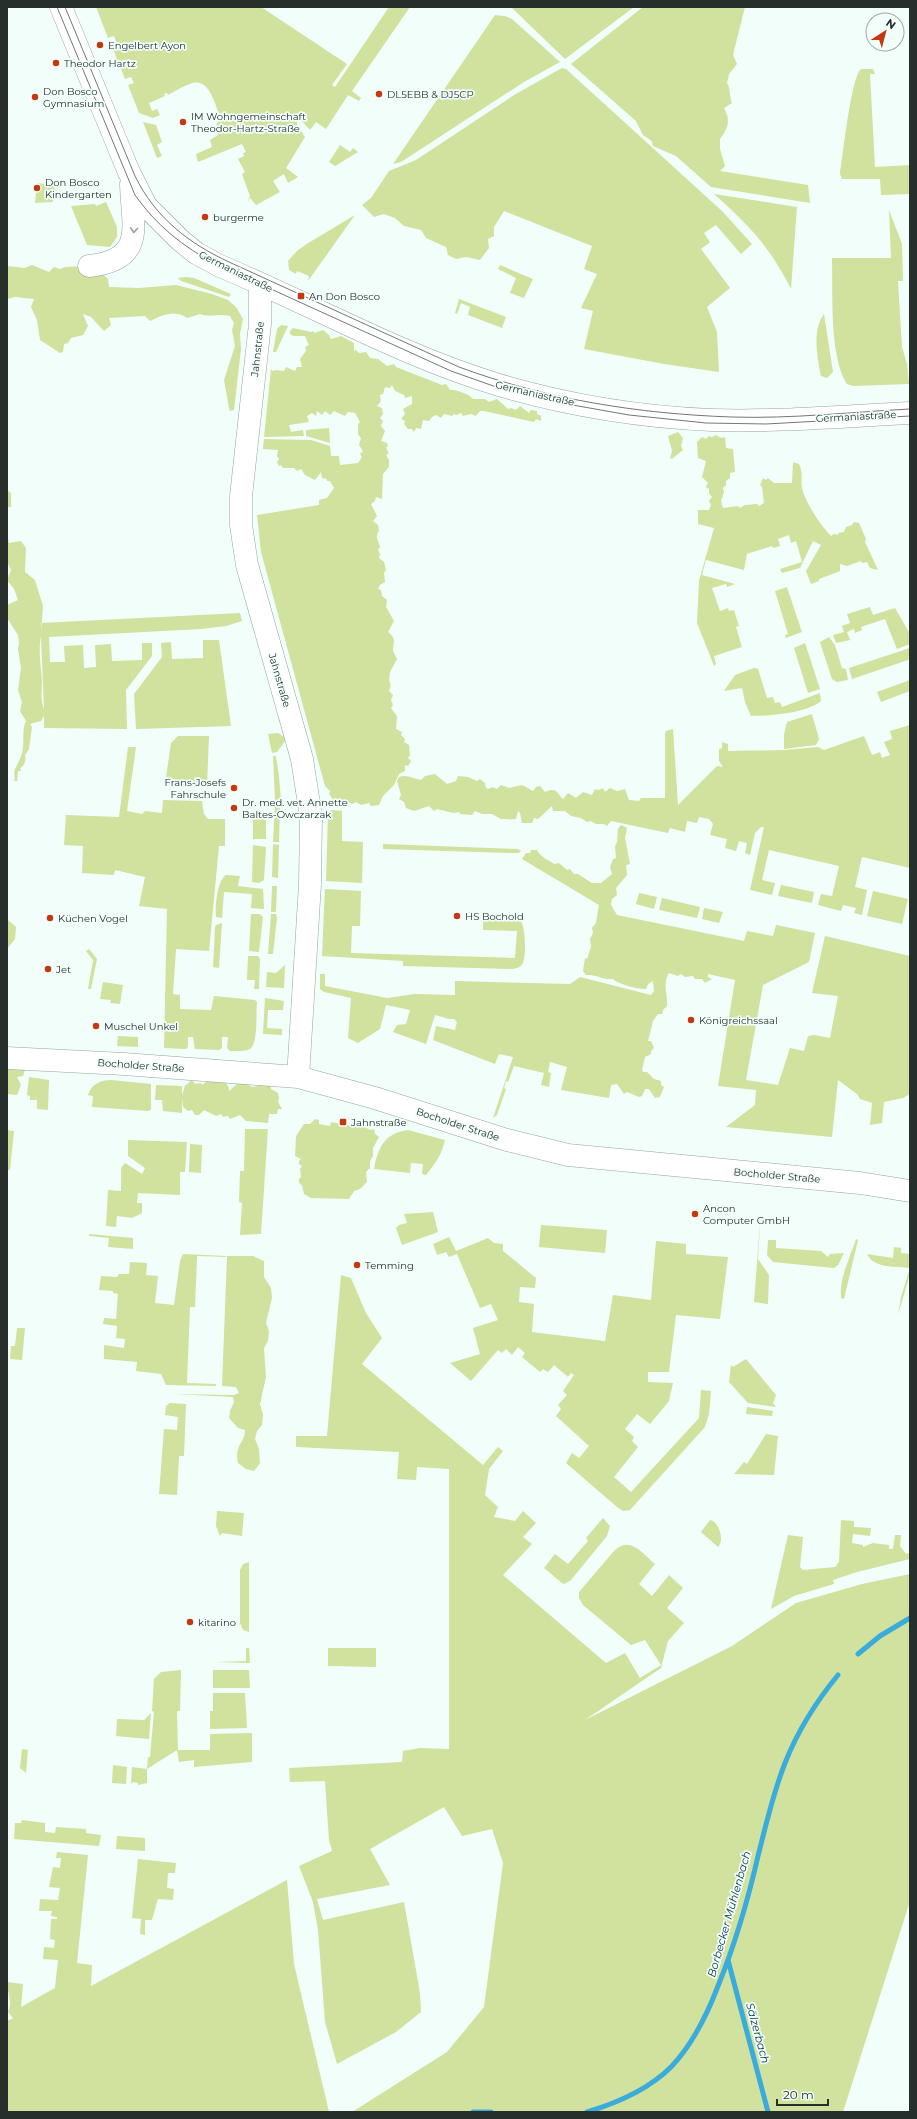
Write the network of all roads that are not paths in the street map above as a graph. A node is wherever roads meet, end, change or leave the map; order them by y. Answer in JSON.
{"nodes":[{"id":1,"x":60,"y":7,"type":"edge"},
{"id":2,"x":131,"y":177,"type":"junction"},
{"id":3,"x":89,"y":266,"type":"dead end"},
{"id":4,"x":268,"y":287,"type":"junction"},
{"id":5,"x":910,"y":413,"type":"edge"},
{"id":6,"x":7,"y":1058,"type":"edge"},
{"id":7,"x":298,"y":1077,"type":"junction"},
{"id":8,"x":910,"y":1191,"type":"edge"}],
"edges":[{"from":1,"to":2,"type":"main road","name":"Germaniastraße"},
{"from":2,"to":3,"type":"main road","one_way":true},
{"from":2,"to":4,"type":"main road","name":"Germaniastraße"},
{"from":4,"to":5,"type":"main road","name":"Germaniastraße"},
{"from":4,"to":7,"type":"main road","name":"Jahnstraße"},
{"from":6,"to":7,"type":"main road","name":"Bocholder Straße"},
{"from":7,"to":8,"type":"main road","name":"Bocholder Straße"}]}
